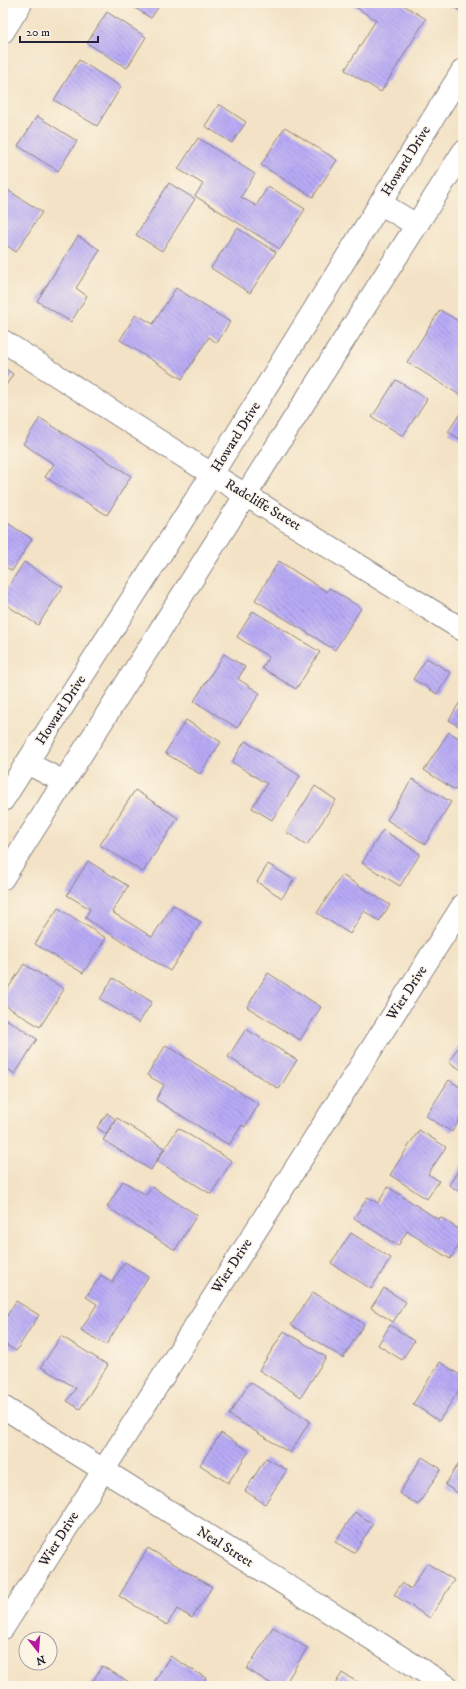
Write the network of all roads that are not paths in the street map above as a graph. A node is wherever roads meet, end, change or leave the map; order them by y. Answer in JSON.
{"nodes":[{"id":1,"x":21,"y":3,"type":"edge"},
{"id":2,"x":3,"y":32,"type":"edge"},
{"id":3,"x":463,"y":70,"type":"edge"},
{"id":4,"x":463,"y":152,"type":"edge"},
{"id":5,"x":380,"y":203,"type":"junction"},
{"id":6,"x":416,"y":225,"type":"junction"},
{"id":7,"x":3,"y":341,"type":"edge"},
{"id":8,"x":212,"y":474,"type":"junction"},
{"id":9,"x":246,"y":494,"type":"junction"},
{"id":10,"x":463,"y":630,"type":"edge"},
{"id":11,"x":27,"y":763,"type":"junction"},
{"id":12,"x":64,"y":782,"type":"junction"},
{"id":13,"x":3,"y":800,"type":"edge"},
{"id":14,"x":3,"y":878,"type":"edge"},
{"id":15,"x":463,"y":905,"type":"edge"},
{"id":16,"x":3,"y":1407,"type":"edge"},
{"id":17,"x":103,"y":1470,"type":"junction"},
{"id":18,"x":3,"y":1628,"type":"edge"},
{"id":19,"x":447,"y":1686,"type":"edge"}],
"edges":[{"from":1,"to":2,"type":"street"},
{"from":3,"to":5,"type":"street","name":"Howard Drive"},
{"from":4,"to":6,"type":"street"},
{"from":5,"to":6,"type":"street"},
{"from":5,"to":8,"type":"street","name":"Howard Drive"},
{"from":6,"to":9,"type":"street"},
{"from":7,"to":8,"type":"street","name":"Radcliffe Street"},
{"from":8,"to":9,"type":"street","name":"Radcliffe Street"},
{"from":8,"to":11,"type":"street","name":"Howard Drive"},
{"from":9,"to":10,"type":"street","name":"Radcliffe Street"},
{"from":9,"to":12,"type":"street"},
{"from":11,"to":12,"type":"street"},
{"from":11,"to":13,"type":"street","name":"Howard Drive"},
{"from":12,"to":14,"type":"street"},
{"from":15,"to":17,"type":"street","name":"Wier Drive"},
{"from":16,"to":17,"type":"street","name":"Neal Street"},
{"from":17,"to":18,"type":"street","name":"Wier Drive"},
{"from":17,"to":19,"type":"street","name":"Neal Street"}]}
